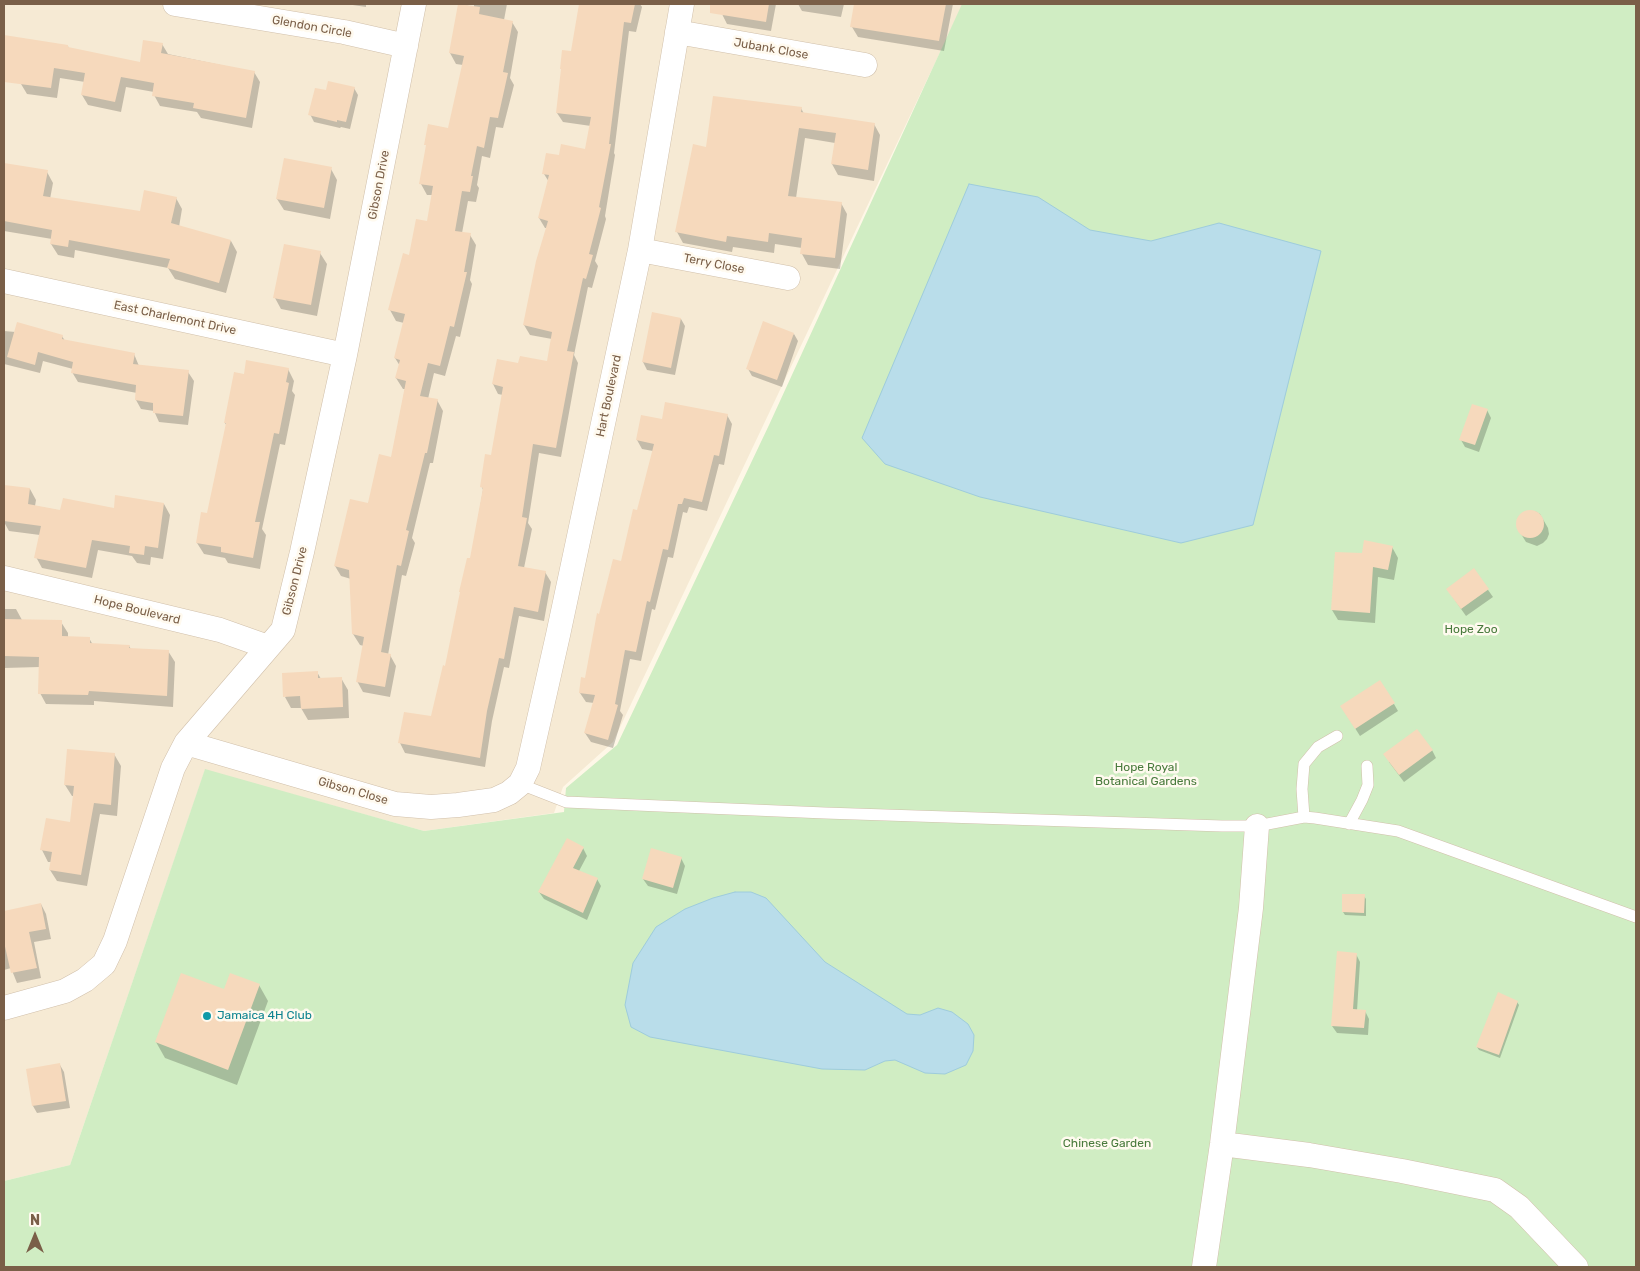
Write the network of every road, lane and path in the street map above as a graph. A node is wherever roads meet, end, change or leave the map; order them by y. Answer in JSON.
{"nodes":[{"id":1,"x":174,"y":4,"type":"edge"},
{"id":2,"x":414,"y":4,"type":"edge"},
{"id":3,"x":682,"y":4,"type":"edge"},
{"id":4,"x":677,"y":32,"type":"junction"},
{"id":5,"x":406,"y":46,"type":"junction"},
{"id":6,"x":865,"y":65,"type":"dead end"},
{"id":7,"x":640,"y":250,"type":"junction"},
{"id":8,"x":788,"y":278,"type":"dead end"},
{"id":9,"x":4,"y":281,"type":"edge"},
{"id":10,"x":346,"y":355,"type":"junction"},
{"id":11,"x":4,"y":578,"type":"edge"},
{"id":12,"x":268,"y":647,"type":"junction"},
{"id":13,"x":1337,"y":736,"type":"dead end"},
{"id":14,"x":186,"y":743,"type":"junction"},
{"id":15,"x":1366,"y":766,"type":"dead end"},
{"id":16,"x":520,"y":784,"type":"junction"},
{"id":17,"x":1304,"y":817,"type":"junction"},
{"id":18,"x":1349,"y":824,"type":"junction"},
{"id":19,"x":1257,"y":826,"type":"junction"},
{"id":20,"x":1636,"y":917,"type":"edge"},
{"id":21,"x":4,"y":1008,"type":"edge"},
{"id":22,"x":1222,"y":1144,"type":"junction"},
{"id":23,"x":1204,"y":1267,"type":"edge"},
{"id":24,"x":1576,"y":1267,"type":"edge"}],
"edges":[{"from":1,"to":5,"type":"street","name":"Glendon Circle"},
{"from":2,"to":5,"type":"street"},
{"from":3,"to":4,"type":"street","name":"Hart Boulevard"},
{"from":4,"to":6,"type":"street","name":"Jubank Close"},
{"from":4,"to":7,"type":"street","name":"Hart Boulevard"},
{"from":5,"to":10,"type":"street","name":"Gibson Drive"},
{"from":7,"to":8,"type":"street","name":"Terry Close"},
{"from":7,"to":16,"type":"street","name":"Hart Boulevard"},
{"from":9,"to":10,"type":"street","name":"East Charlemont Drive"},
{"from":10,"to":12,"type":"street","name":"Gibson Drive"},
{"from":11,"to":12,"type":"street","name":"Hope Boulevard"},
{"from":12,"to":14,"type":"street","name":"Gibson Drive"},
{"from":13,"to":17,"type":"lane"},
{"from":14,"to":16,"type":"street","name":"Gibson Close"},
{"from":14,"to":21,"type":"street","name":"Gibson Drive"},
{"from":15,"to":18,"type":"lane"},
{"from":16,"to":19,"type":"lane"},
{"from":17,"to":18,"type":"lane"},
{"from":17,"to":19,"type":"lane"},
{"from":18,"to":20,"type":"lane"},
{"from":19,"to":22,"type":"street"},
{"from":22,"to":23,"type":"street"},
{"from":22,"to":24,"type":"street"}]}
